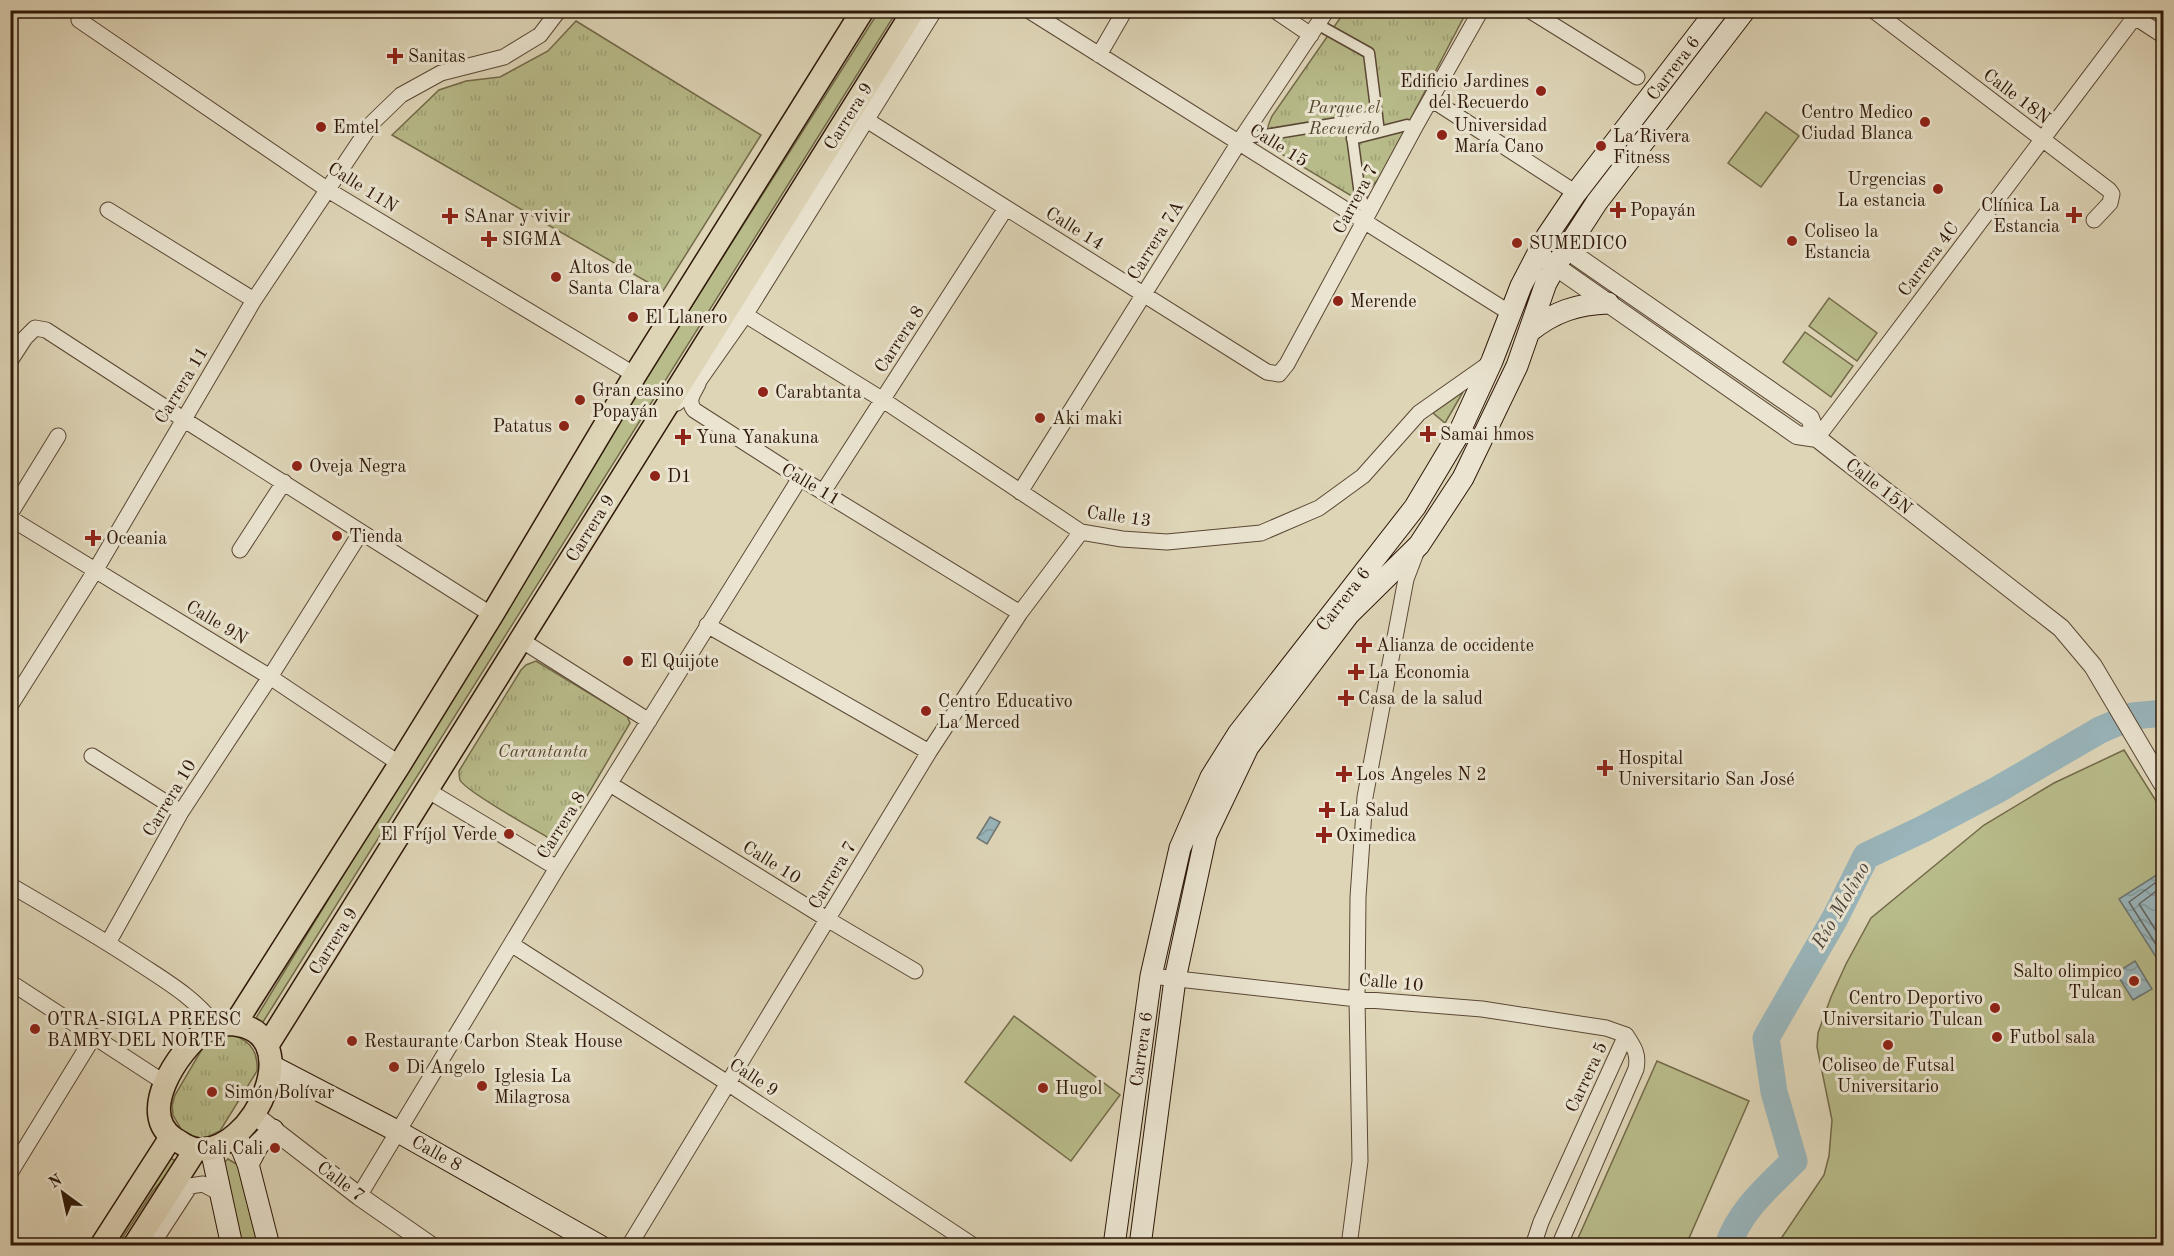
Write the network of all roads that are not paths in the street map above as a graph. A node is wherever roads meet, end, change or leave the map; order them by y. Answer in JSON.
{"nodes":[{"id":1,"x":559,"y":10,"type":"edge"},
{"id":2,"x":863,"y":10,"type":"edge"},
{"id":3,"x":914,"y":10,"type":"edge"},
{"id":4,"x":933,"y":10,"type":"edge"},
{"id":5,"x":1028,"y":10,"type":"edge"},
{"id":6,"x":1125,"y":10,"type":"edge"},
{"id":7,"x":1274,"y":10,"type":"edge"},
{"id":8,"x":1327,"y":10,"type":"edge"},
{"id":9,"x":1481,"y":10,"type":"edge"},
{"id":10,"x":1529,"y":10,"type":"edge"},
{"id":11,"x":1717,"y":10,"type":"edge"},
{"id":12,"x":1745,"y":10,"type":"edge"},
{"id":13,"x":1873,"y":10,"type":"edge"},
{"id":14,"x":2129,"y":14,"type":"edge"},
{"id":15,"x":80,"y":20,"type":"dead end"},
{"id":16,"x":1314,"y":29,"type":"junction"},
{"id":17,"x":2163,"y":36,"type":"edge"},
{"id":18,"x":897,"y":38,"type":"junction"},
{"id":19,"x":1099,"y":55,"type":"junction"},
{"id":20,"x":892,"y":76,"type":"junction"},
{"id":21,"x":1637,"y":77,"type":"dead end"},
{"id":22,"x":1431,"y":99,"type":"junction"},
{"id":23,"x":859,"y":115,"type":"junction"},
{"id":24,"x":1377,"y":115,"type":"junction"},
{"id":25,"x":1350,"y":121,"type":"junction"},
{"id":26,"x":1415,"y":127,"type":"junction"},
{"id":27,"x":1379,"y":132,"type":"junction"},
{"id":28,"x":1352,"y":139,"type":"junction"},
{"id":29,"x":2044,"y":140,"type":"junction"},
{"id":30,"x":1240,"y":141,"type":"junction"},
{"id":31,"x":328,"y":190,"type":"junction"},
{"id":32,"x":1576,"y":193,"type":"junction"},
{"id":33,"x":1006,"y":208,"type":"junction"},
{"id":34,"x":108,"y":210,"type":"dead end"},
{"id":35,"x":1367,"y":218,"type":"junction"},
{"id":36,"x":2094,"y":220,"type":"dead end"},
{"id":37,"x":1542,"y":245,"type":"junction"},
{"id":38,"x":1561,"y":258,"type":"junction"},
{"id":39,"x":1144,"y":294,"type":"junction"},
{"id":40,"x":254,"y":300,"type":"junction"},
{"id":41,"x":1608,"y":303,"type":"junction"},
{"id":42,"x":1510,"y":313,"type":"junction"},
{"id":43,"x":744,"y":314,"type":"junction"},
{"id":44,"x":1530,"y":331,"type":"junction"},
{"id":45,"x":715,"y":356,"type":"junction"},
{"id":46,"x":10,"y":361,"type":"edge"},
{"id":47,"x":1492,"y":361,"type":"junction"},
{"id":48,"x":1279,"y":374,"type":"joint"},
{"id":49,"x":635,"y":375,"type":"junction"},
{"id":50,"x":883,"y":399,"type":"junction"},
{"id":51,"x":660,"y":415,"type":"junction"},
{"id":52,"x":183,"y":419,"type":"junction"},
{"id":53,"x":58,"y":436,"type":"dead end"},
{"id":54,"x":1817,"y":438,"type":"junction"},
{"id":55,"x":800,"y":478,"type":"junction"},
{"id":56,"x":284,"y":482,"type":"junction"},
{"id":57,"x":823,"y":492,"type":"junction"},
{"id":58,"x":1020,"y":492,"type":"junction"},
{"id":59,"x":10,"y":516,"type":"edge"},
{"id":60,"x":361,"y":532,"type":"junction"},
{"id":61,"x":1081,"y":532,"type":"junction"},
{"id":62,"x":1419,"y":545,"type":"junction"},
{"id":63,"x":240,"y":550,"type":"dead end"},
{"id":64,"x":95,"y":571,"type":"junction"},
{"id":65,"x":1020,"y":613,"type":"junction"},
{"id":66,"x":492,"y":615,"type":"junction"},
{"id":67,"x":707,"y":625,"type":"junction"},
{"id":68,"x":521,"y":640,"type":"junction"},
{"id":69,"x":270,"y":677,"type":"junction"},
{"id":70,"x":10,"y":706,"type":"edge"},
{"id":71,"x":649,"y":721,"type":"junction"},
{"id":72,"x":929,"y":752,"type":"junction"},
{"id":73,"x":92,"y":756,"type":"dead end"},
{"id":74,"x":400,"y":764,"type":"junction"},
{"id":75,"x":610,"y":784,"type":"junction"},
{"id":76,"x":2163,"y":786,"type":"edge"},
{"id":77,"x":428,"y":790,"type":"junction"},
{"id":78,"x":181,"y":812,"type":"junction"},
{"id":79,"x":557,"y":868,"type":"junction"},
{"id":80,"x":10,"y":885,"type":"edge"},
{"id":81,"x":827,"y":919,"type":"junction"},
{"id":82,"x":108,"y":943,"type":"junction"},
{"id":83,"x":511,"y":945,"type":"junction"},
{"id":84,"x":915,"y":971,"type":"dead end"},
{"id":85,"x":1151,"y":976,"type":"junction"},
{"id":86,"x":1175,"y":979,"type":"junction"},
{"id":87,"x":10,"y":982,"type":"edge"},
{"id":88,"x":1357,"y":999,"type":"junction"},
{"id":89,"x":225,"y":1025,"type":"junction"},
{"id":90,"x":1626,"y":1035,"type":"junction"},
{"id":91,"x":94,"y":1036,"type":"junction"},
{"id":92,"x":270,"y":1056,"type":"junction"},
{"id":93,"x":165,"y":1083,"type":"junction"},
{"id":94,"x":729,"y":1084,"type":"junction"},
{"id":95,"x":253,"y":1114,"type":"junction"},
{"id":96,"x":273,"y":1130,"type":"junction"},
{"id":97,"x":397,"y":1131,"type":"junction"},
{"id":98,"x":236,"y":1134,"type":"junction"},
{"id":99,"x":171,"y":1137,"type":"junction"},
{"id":100,"x":203,"y":1149,"type":"junction"},
{"id":101,"x":248,"y":1164,"type":"junction"},
{"id":102,"x":10,"y":1173,"type":"edge"},
{"id":103,"x":220,"y":1193,"type":"junction"},
{"id":104,"x":360,"y":1196,"type":"junction"},
{"id":105,"x":100,"y":1245,"type":"edge"},
{"id":106,"x":134,"y":1245,"type":"edge"},
{"id":107,"x":151,"y":1245,"type":"edge"},
{"id":108,"x":232,"y":1245,"type":"edge"},
{"id":109,"x":269,"y":1245,"type":"edge"},
{"id":110,"x":431,"y":1245,"type":"edge"},
{"id":111,"x":600,"y":1245,"type":"edge"},
{"id":112,"x":629,"y":1245,"type":"edge"},
{"id":113,"x":974,"y":1245,"type":"edge"},
{"id":114,"x":1114,"y":1245,"type":"edge"},
{"id":115,"x":1140,"y":1245,"type":"edge"},
{"id":116,"x":1349,"y":1245,"type":"edge"},
{"id":117,"x":1533,"y":1245,"type":"edge"},
{"id":118,"x":1559,"y":1245,"type":"edge"}],
"edges":[{"from":1,"to":31,"type":"street","name":"Carrera 11"},
{"from":2,"to":49,"type":"main road"},
{"from":3,"to":18,"type":"main road","name":"Carrera 9"},
{"from":4,"to":20,"type":"street"},
{"from":5,"to":19,"type":"street","name":"Calle 15"},
{"from":6,"to":19,"type":"street"},
{"from":7,"to":16,"type":"street"},
{"from":8,"to":16,"type":"street","name":"Carrera 7A"},
{"from":9,"to":22,"type":"street","name":"Carrera 7"},
{"from":10,"to":21,"type":"street"},
{"from":11,"to":32,"type":"main road","name":"Carrera 6"},
{"from":12,"to":38,"type":"main road","name":"Carrera 6"},
{"from":13,"to":29,"type":"street","name":"Calle 18N"},
{"from":14,"to":17,"type":"street"},
{"from":14,"to":29,"type":"street","name":"Carrera 4C"},
{"from":15,"to":31,"type":"street","name":"Calle 11N"},
{"from":16,"to":24,"type":"street"},
{"from":16,"to":30,"type":"street","name":"Carrera 7A"},
{"from":18,"to":20,"type":"main road"},
{"from":18,"to":23,"type":"main road","name":"Carrera 9"},
{"from":19,"to":30,"type":"street","name":"Calle 15"},
{"from":20,"to":23,"type":"street"},
{"from":22,"to":26,"type":"street","name":"Carrera 7"},
{"from":22,"to":32,"type":"street"},
{"from":23,"to":33,"type":"street","name":"Calle 14"},
{"from":23,"to":43,"type":"street"},
{"from":23,"to":51,"type":"main road","name":"Carrera 9"},
{"from":24,"to":25,"type":"street"},
{"from":24,"to":27,"type":"street"},
{"from":25,"to":28,"type":"street"},
{"from":25,"to":30,"type":"street"},
{"from":26,"to":27,"type":"street"},
{"from":26,"to":35,"type":"street","name":"Carrera 7"},
{"from":27,"to":28,"type":"street"},
{"from":28,"to":35,"type":"street"},
{"from":29,"to":36,"type":"street","name":"Calle 18N"},
{"from":29,"to":54,"type":"street","name":"Carrera 4C"},
{"from":30,"to":35,"type":"street","name":"Calle 15"},
{"from":30,"to":39,"type":"street","name":"Carrera 7A"},
{"from":31,"to":40,"type":"street","name":"Carrera 11"},
{"from":31,"to":49,"type":"street","name":"Calle 11N"},
{"from":32,"to":37,"type":"main road","name":"Carrera 6"},
{"from":33,"to":39,"type":"street","name":"Calle 14"},
{"from":33,"to":50,"type":"street","name":"Carrera 8"},
{"from":34,"to":40,"type":"street"},
{"from":35,"to":42,"type":"street","name":"Calle 15"},
{"from":35,"to":48,"type":"street","name":"Carrera 7"},
{"from":37,"to":38,"type":"street"},
{"from":37,"to":42,"type":"main road","name":"Carrera 6"},
{"from":38,"to":41,"type":"street"},
{"from":38,"to":44,"type":"main road","name":"Carrera 6"},
{"from":38,"to":54,"type":"street","name":"Calle 15N"},
{"from":39,"to":48,"type":"street","name":"Calle 14"},
{"from":39,"to":58,"type":"street","name":"Carrera 7A"},
{"from":40,"to":52,"type":"street","name":"Carrera 11"},
{"from":41,"to":44,"type":"main road"},
{"from":41,"to":54,"type":"street"},
{"from":42,"to":47,"type":"main road","name":"Carrera 6"},
{"from":43,"to":45,"type":"street"},
{"from":43,"to":50,"type":"street","name":"Calle 13"},
{"from":44,"to":62,"type":"main road","name":"Carrera 6"},
{"from":45,"to":51,"type":"street"},
{"from":45,"to":55,"type":"street","name":"Calle 11"},
{"from":46,"to":52,"type":"street"},
{"from":47,"to":61,"type":"street","name":"Calle 13"},
{"from":47,"to":85,"type":"main road","name":"Carrera 6"},
{"from":49,"to":66,"type":"main road"},
{"from":50,"to":57,"type":"street","name":"Carrera 8"},
{"from":50,"to":58,"type":"street","name":"Calle 13"},
{"from":51,"to":68,"type":"main road","name":"Carrera 9"},
{"from":52,"to":56,"type":"street"},
{"from":52,"to":64,"type":"street","name":"Carrera 11"},
{"from":53,"to":59,"type":"street"},
{"from":54,"to":76,"type":"street","name":"Calle 15N"},
{"from":55,"to":57,"type":"street","name":"Calle 11"},
{"from":55,"to":67,"type":"street","name":"Carrera 8"},
{"from":56,"to":60,"type":"street"},
{"from":56,"to":63,"type":"street"},
{"from":57,"to":65,"type":"street","name":"Calle 11"},
{"from":58,"to":61,"type":"street","name":"Calle 13"},
{"from":59,"to":64,"type":"street","name":"Calle 9N"},
{"from":60,"to":66,"type":"street"},
{"from":60,"to":69,"type":"street","name":"Carrera 10"},
{"from":61,"to":65,"type":"street","name":"Carrera 7"},
{"from":62,"to":86,"type":"main road","name":"Carrera 6"},
{"from":62,"to":88,"type":"street","name":"Carrera 6"},
{"from":64,"to":69,"type":"street","name":"Calle 9N"},
{"from":64,"to":70,"type":"street","name":"Carrera 11"},
{"from":65,"to":72,"type":"street","name":"Carrera 7"},
{"from":66,"to":74,"type":"main road"},
{"from":67,"to":71,"type":"street","name":"Carrera 8"},
{"from":67,"to":72,"type":"street"},
{"from":68,"to":71,"type":"street"},
{"from":68,"to":77,"type":"main road","name":"Carrera 9"},
{"from":69,"to":74,"type":"street","name":"Calle 9N"},
{"from":69,"to":78,"type":"street","name":"Carrera 10"},
{"from":71,"to":75,"type":"street","name":"Carrera 8"},
{"from":72,"to":81,"type":"street","name":"Carrera 7"},
{"from":73,"to":78,"type":"street"},
{"from":74,"to":89,"type":"main road"},
{"from":75,"to":79,"type":"street","name":"Carrera 8"},
{"from":75,"to":81,"type":"street","name":"Calle 10"},
{"from":77,"to":79,"type":"street"},
{"from":77,"to":92,"type":"main road","name":"Carrera 9"},
{"from":78,"to":82,"type":"street","name":"Carrera 10"},
{"from":79,"to":83,"type":"street","name":"Carrera 8"},
{"from":80,"to":82,"type":"street"},
{"from":81,"to":84,"type":"street","name":"Calle 10"},
{"from":81,"to":94,"type":"street","name":"Carrera 7"},
{"from":82,"to":89,"type":"street"},
{"from":83,"to":94,"type":"street","name":"Calle 9"},
{"from":83,"to":97,"type":"street","name":"Carrera 8"},
{"from":85,"to":86,"type":"street","name":"Calle 10"},
{"from":85,"to":114,"type":"main road","name":"Carrera 6"},
{"from":86,"to":88,"type":"street","name":"Calle 10"},
{"from":86,"to":115,"type":"main road","name":"Carrera 6"},
{"from":87,"to":91,"type":"street"},
{"from":88,"to":90,"type":"street","name":"Calle 10"},
{"from":88,"to":116,"type":"street","name":"Carrera 6"},
{"from":89,"to":92,"type":"main road"},
{"from":89,"to":93,"type":"main road"},
{"from":90,"to":117,"type":"street","name":"Carrera 5"},
{"from":90,"to":118,"type":"street","name":"Carrera 5"},
{"from":91,"to":93,"type":"street"},
{"from":91,"to":102,"type":"street"},
{"from":92,"to":95,"type":"main road"},
{"from":92,"to":97,"type":"main road","name":"Calle 8"},
{"from":93,"to":99,"type":"main road"},
{"from":94,"to":112,"type":"street","name":"Carrera 7"},
{"from":94,"to":113,"type":"street","name":"Calle 9"},
{"from":95,"to":96,"type":"street","name":"Calle 7"},
{"from":95,"to":98,"type":"main road"},
{"from":96,"to":101,"type":"main road"},
{"from":96,"to":104,"type":"street","name":"Calle 7"},
{"from":97,"to":104,"type":"street","name":"Carrera 8"},
{"from":97,"to":111,"type":"main road","name":"Calle 8"},
{"from":98,"to":100,"type":"main road"},
{"from":98,"to":101,"type":"main road"},
{"from":99,"to":100,"type":"main road"},
{"from":99,"to":105,"type":"main road"},
{"from":100,"to":103,"type":"main road"},
{"from":100,"to":106,"type":"main road"},
{"from":101,"to":109,"type":"main road"},
{"from":103,"to":107,"type":"street"},
{"from":103,"to":108,"type":"main road"},
{"from":104,"to":110,"type":"street","name":"Calle 7"}]}
